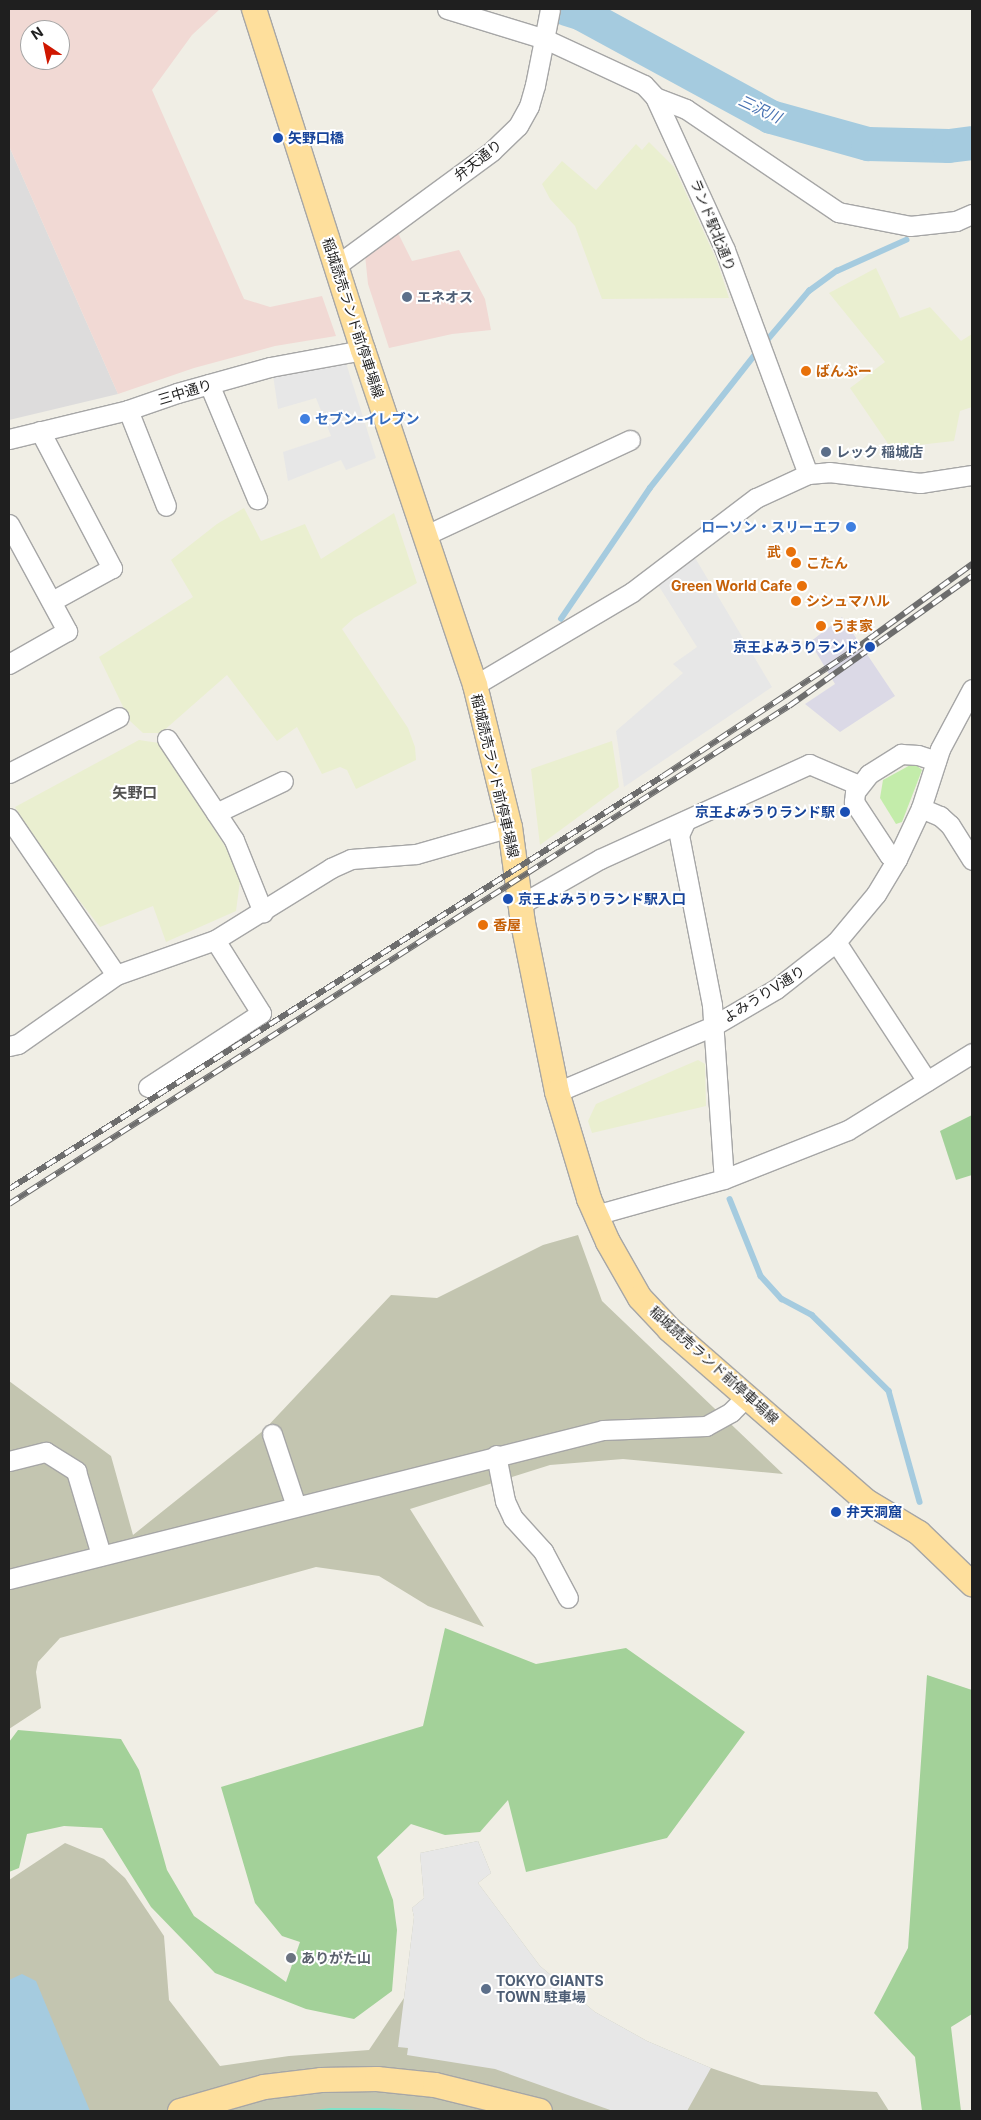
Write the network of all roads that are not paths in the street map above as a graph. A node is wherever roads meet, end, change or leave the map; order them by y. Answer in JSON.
{"nodes":[{"id":1,"x":254,"y":9,"type":"edge"},
{"id":2,"x":447,"y":9,"type":"edge"},
{"id":3,"x":550,"y":9,"type":"edge"},
{"id":4,"x":545,"y":39,"type":"junction"},
{"id":5,"x":656,"y":97,"type":"junction"},
{"id":6,"x":972,"y":214,"type":"edge"},
{"id":7,"x":337,"y":265,"type":"junction"},
{"id":8,"x":363,"y":350,"type":"junction"},
{"id":9,"x":209,"y":384,"type":"junction"},
{"id":10,"x":128,"y":410,"type":"junction"},
{"id":11,"x":40,"y":431,"type":"junction"},
{"id":12,"x":9,"y":439,"type":"edge"},
{"id":13,"x":630,"y":440,"type":"dead end"},
{"id":14,"x":808,"y":474,"type":"junction"},
{"id":15,"x":972,"y":475,"type":"edge"},
{"id":16,"x":257,"y":500,"type":"dead end"},
{"id":17,"x":166,"y":506,"type":"dead end"},
{"id":18,"x":9,"y":524,"type":"edge"},
{"id":19,"x":426,"y":535,"type":"junction"},
{"id":20,"x":52,"y":601,"type":"junction"},
{"id":21,"x":9,"y":663,"type":"edge"},
{"id":22,"x":475,"y":684,"type":"junction"},
{"id":23,"x":972,"y":689,"type":"edge"},
{"id":24,"x":119,"y":717,"type":"dead end"},
{"id":25,"x":167,"y":739,"type":"dead end"},
{"id":26,"x":936,"y":762,"type":"junction"},
{"id":27,"x":9,"y":773,"type":"edge"},
{"id":28,"x":284,"y":781,"type":"dead end"},
{"id":29,"x":859,"y":785,"type":"junction"},
{"id":30,"x":921,"y":808,"type":"junction"},
{"id":31,"x":216,"y":813,"type":"junction"},
{"id":32,"x":9,"y":818,"type":"edge"},
{"id":33,"x":685,"y":822,"type":"junction"},
{"id":34,"x":510,"y":827,"type":"junction"},
{"id":35,"x":898,"y":859,"type":"junction"},
{"id":36,"x":972,"y":860,"type":"edge"},
{"id":37,"x":521,"y":904,"type":"junction"},
{"id":38,"x":263,"y":912,"type":"junction"},
{"id":39,"x":215,"y":940,"type":"junction"},
{"id":40,"x":836,"y":942,"type":"junction"},
{"id":41,"x":116,"y":975,"type":"junction"},
{"id":42,"x":713,"y":1026,"type":"junction"},
{"id":43,"x":9,"y":1046,"type":"edge"},
{"id":44,"x":972,"y":1053,"type":"edge"},
{"id":45,"x":928,"y":1081,"type":"junction"},
{"id":46,"x":148,"y":1087,"type":"dead end"},
{"id":47,"x":557,"y":1092,"type":"junction"},
{"id":48,"x":724,"y":1178,"type":"junction"},
{"id":49,"x":596,"y":1215,"type":"junction"},
{"id":50,"x":747,"y":1396,"type":"junction"},
{"id":51,"x":272,"y":1434,"type":"dead end"},
{"id":52,"x":496,"y":1455,"type":"junction"},
{"id":53,"x":9,"y":1461,"type":"edge"},
{"id":54,"x":296,"y":1506,"type":"junction"},
{"id":55,"x":101,"y":1555,"type":"junction"},
{"id":56,"x":9,"y":1578,"type":"edge"},
{"id":57,"x":972,"y":1584,"type":"edge"},
{"id":58,"x":568,"y":1598,"type":"dead end"},
{"id":59,"x":180,"y":2111,"type":"edge"},
{"id":60,"x":540,"y":2111,"type":"edge"}],
"edges":[{"from":1,"to":7,"type":"main road","name":"稲城読売ランド前停車場線"},
{"from":2,"to":4,"type":"street","name":"ランド駅北通り"},
{"from":3,"to":4,"type":"street","name":"弁天通り"},
{"from":4,"to":5,"type":"street","name":"ランド駅北通り"},
{"from":4,"to":7,"type":"street","name":"弁天通り"},
{"from":5,"to":6,"type":"street"},
{"from":5,"to":14,"type":"street","name":"ランド駅北通り"},
{"from":7,"to":8,"type":"main road","name":"稲城読売ランド前停車場線"},
{"from":8,"to":9,"type":"street","name":"三中通り"},
{"from":8,"to":19,"type":"main road","name":"稲城読売ランド前停車場線"},
{"from":9,"to":10,"type":"street","name":"三中通り"},
{"from":9,"to":16,"type":"street"},
{"from":10,"to":11,"type":"street","name":"三中通り"},
{"from":10,"to":17,"type":"street"},
{"from":11,"to":12,"type":"street","name":"三中通り"},
{"from":11,"to":20,"type":"street"},
{"from":13,"to":19,"type":"street"},
{"from":14,"to":15,"type":"street"},
{"from":14,"to":22,"type":"street"},
{"from":18,"to":20,"type":"street"},
{"from":19,"to":22,"type":"main road","name":"稲城読売ランド前停車場線"},
{"from":20,"to":21,"type":"street"},
{"from":22,"to":34,"type":"main road","name":"稲城読売ランド前停車場線"},
{"from":23,"to":26,"type":"street","name":"よみうりV通り"},
{"from":24,"to":27,"type":"street"},
{"from":25,"to":31,"type":"street"},
{"from":26,"to":29,"type":"street"},
{"from":26,"to":30,"type":"street","name":"よみうりV通り"},
{"from":28,"to":31,"type":"street"},
{"from":29,"to":33,"type":"street"},
{"from":29,"to":35,"type":"street"},
{"from":30,"to":35,"type":"street","name":"よみうりV通り"},
{"from":30,"to":36,"type":"street"},
{"from":31,"to":38,"type":"street"},
{"from":32,"to":41,"type":"street"},
{"from":33,"to":37,"type":"street"},
{"from":33,"to":42,"type":"street"},
{"from":34,"to":37,"type":"main road","name":"稲城読売ランド前停車場線"},
{"from":34,"to":38,"type":"street"},
{"from":35,"to":40,"type":"street","name":"よみうりV通り"},
{"from":37,"to":47,"type":"main road","name":"稲城読売ランド前停車場線"},
{"from":38,"to":39,"type":"street"},
{"from":39,"to":41,"type":"street"},
{"from":39,"to":46,"type":"street"},
{"from":40,"to":42,"type":"street","name":"よみうりV通り"},
{"from":40,"to":45,"type":"street"},
{"from":41,"to":43,"type":"street"},
{"from":42,"to":47,"type":"street","name":"よみうりV通り"},
{"from":42,"to":48,"type":"street"},
{"from":44,"to":45,"type":"street"},
{"from":45,"to":48,"type":"street"},
{"from":47,"to":49,"type":"main road","name":"稲城読売ランド前停車場線"},
{"from":48,"to":49,"type":"street"},
{"from":49,"to":50,"type":"main road","name":"稲城読売ランド前停車場線"},
{"from":50,"to":52,"type":"street"},
{"from":50,"to":57,"type":"main road","name":"稲城読売ランド前停車場線"},
{"from":51,"to":54,"type":"street"},
{"from":52,"to":54,"type":"street"},
{"from":52,"to":58,"type":"street"},
{"from":53,"to":55,"type":"street"},
{"from":54,"to":55,"type":"street"},
{"from":55,"to":56,"type":"street"},
{"from":59,"to":60,"type":"main road"}]}
